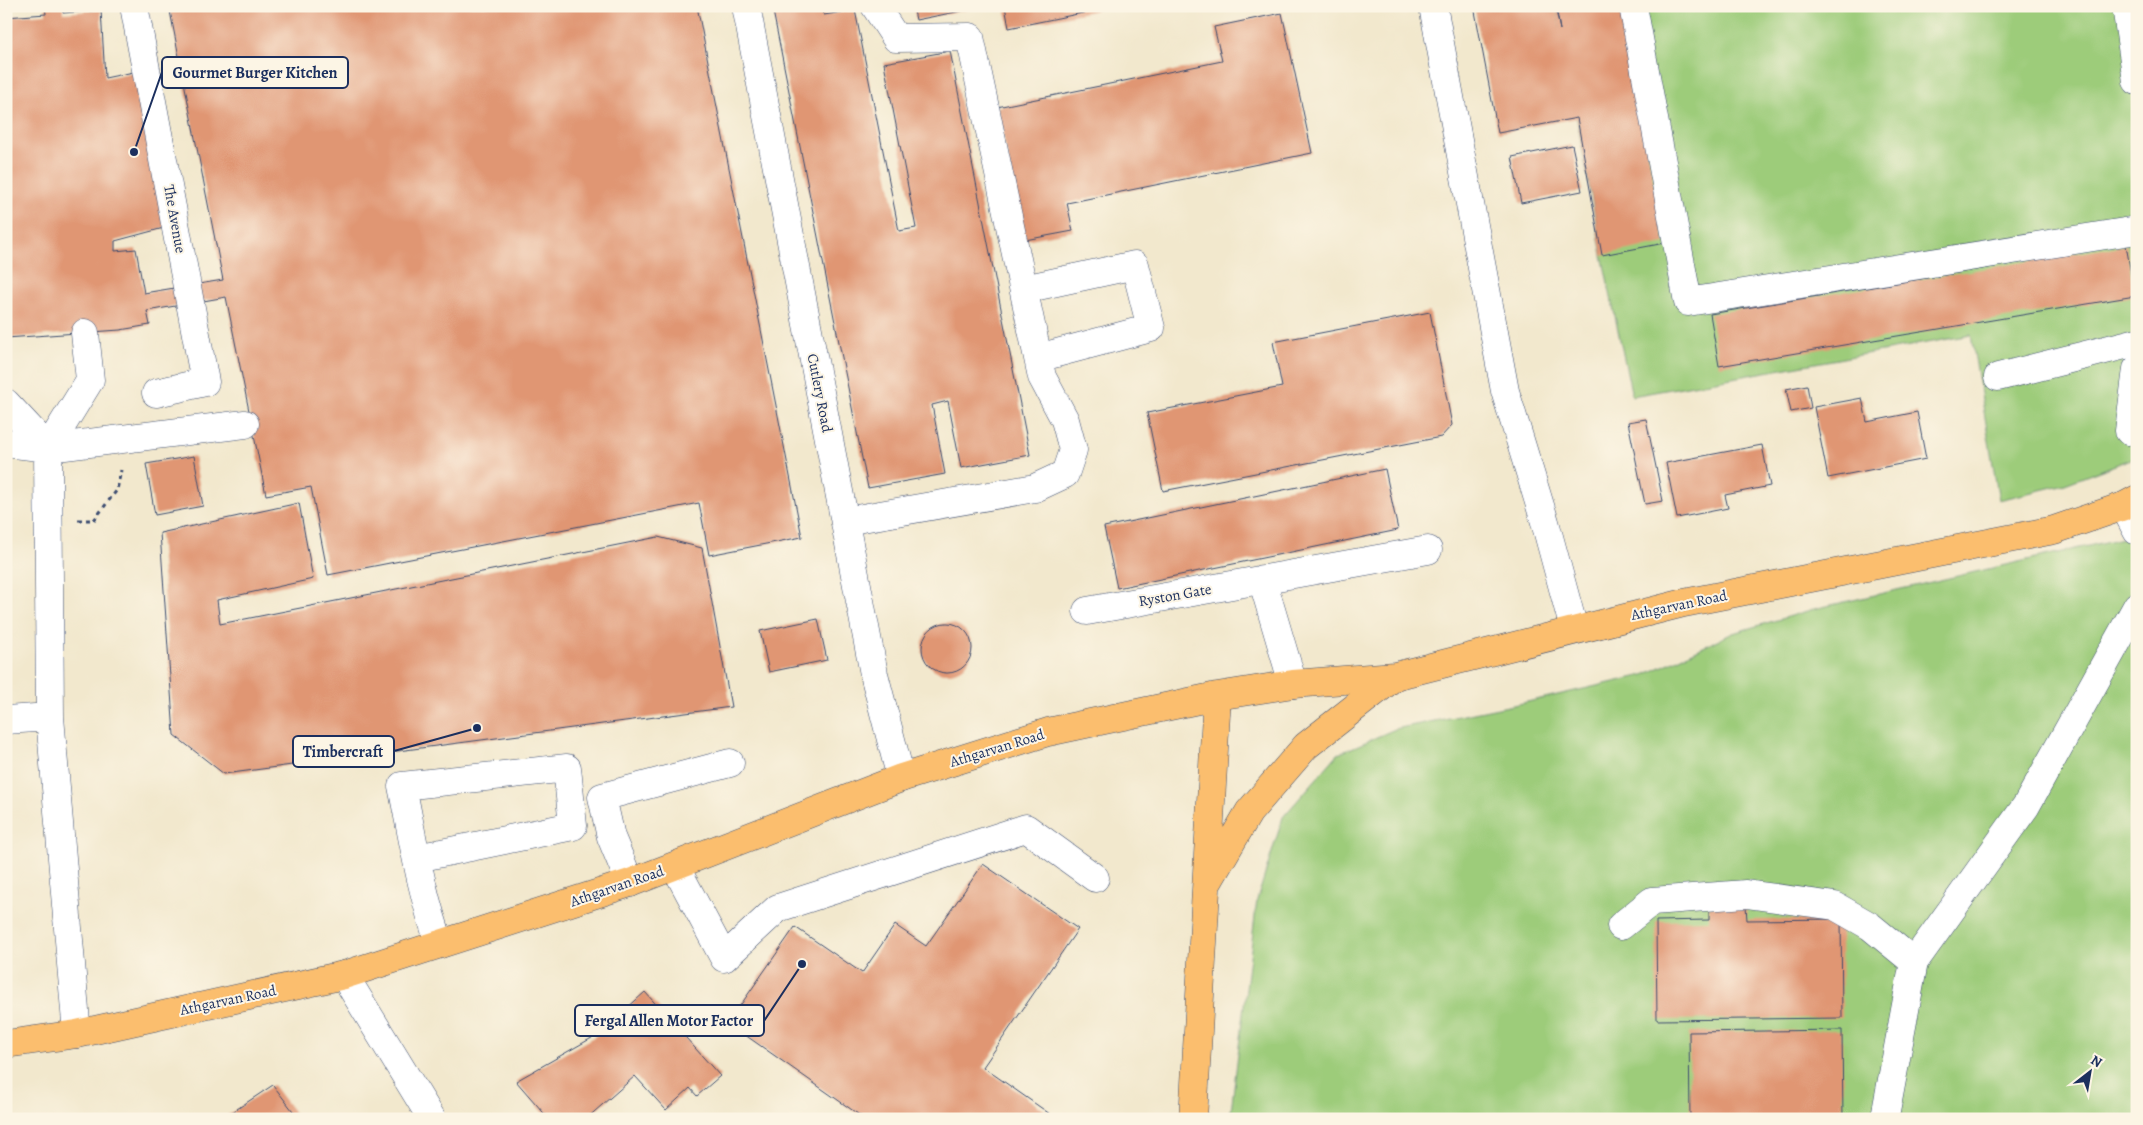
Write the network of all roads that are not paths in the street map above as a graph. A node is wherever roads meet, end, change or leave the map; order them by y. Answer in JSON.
{"nodes":[{"id":1,"x":134,"y":6,"type":"edge"},
{"id":2,"x":746,"y":6,"type":"edge"},
{"id":3,"x":875,"y":6,"type":"edge"},
{"id":4,"x":1433,"y":6,"type":"edge"},
{"id":5,"x":1633,"y":6,"type":"edge"},
{"id":6,"x":2126,"y":6,"type":"edge"},
{"id":7,"x":2137,"y":82,"type":"edge"},
{"id":8,"x":2137,"y":230,"type":"edge"},
{"id":9,"x":1024,"y":289,"type":"junction"},
{"id":10,"x":85,"y":333,"type":"dead end"},
{"id":11,"x":2137,"y":342,"type":"edge"},
{"id":12,"x":1038,"y":358,"type":"junction"},
{"id":13,"x":2137,"y":369,"type":"edge"},
{"id":14,"x":1998,"y":377,"type":"dead end"},
{"id":15,"x":156,"y":393,"type":"dead end"},
{"id":16,"x":6,"y":403,"type":"edge"},
{"id":17,"x":245,"y":424,"type":"dead end"},
{"id":18,"x":2129,"y":431,"type":"dead end"},
{"id":19,"x":6,"y":443,"type":"edge"},
{"id":20,"x":48,"y":448,"type":"junction"},
{"id":21,"x":2130,"y":502,"type":"edge"},
{"id":22,"x":845,"y":521,"type":"junction"},
{"id":23,"x":2137,"y":530,"type":"edge"},
{"id":24,"x":1428,"y":550,"type":"dead end"},
{"id":25,"x":1262,"y":579,"type":"junction"},
{"id":26,"x":2137,"y":606,"type":"edge"},
{"id":27,"x":1087,"y":610,"type":"dead end"},
{"id":28,"x":1574,"y":629,"type":"junction"},
{"id":29,"x":1395,"y":676,"type":"junction"},
{"id":30,"x":1293,"y":684,"type":"junction"},
{"id":31,"x":1218,"y":696,"type":"junction"},
{"id":32,"x":50,"y":717,"type":"junction"},
{"id":33,"x":6,"y":720,"type":"edge"},
{"id":34,"x":730,"y":763,"type":"dead end"},
{"id":35,"x":901,"y":778,"type":"junction"},
{"id":36,"x":606,"y":816,"type":"junction"},
{"id":37,"x":573,"y":826,"type":"junction"},
{"id":38,"x":416,"y":858,"type":"junction"},
{"id":39,"x":675,"y":866,"type":"junction"},
{"id":40,"x":1095,"y":878,"type":"dead end"},
{"id":41,"x":630,"y":883,"type":"junction"},
{"id":42,"x":1205,"y":887,"type":"junction"},
{"id":43,"x":1620,"y":926,"type":"dead end"},
{"id":44,"x":440,"y":944,"type":"junction"},
{"id":45,"x":1914,"y":962,"type":"junction"},
{"id":46,"x":344,"y":975,"type":"junction"},
{"id":47,"x":77,"y":1034,"type":"junction"},
{"id":48,"x":6,"y":1044,"type":"edge"},
{"id":49,"x":1884,"y":1117,"type":"dead end"},
{"id":50,"x":432,"y":1119,"type":"edge"},
{"id":51,"x":1193,"y":1119,"type":"edge"}],
"edges":[{"from":1,"to":15,"type":"street","name":"The Avenue"},
{"from":2,"to":22,"type":"street","name":"Cutlery Road"},
{"from":3,"to":9,"type":"street"},
{"from":4,"to":28,"type":"street"},
{"from":5,"to":8,"type":"street"},
{"from":6,"to":7,"type":"street"},
{"from":9,"to":12,"type":"street"},
{"from":9,"to":12,"type":"street"},
{"from":10,"to":20,"type":"street"},
{"from":11,"to":14,"type":"street"},
{"from":12,"to":22,"type":"street"},
{"from":13,"to":18,"type":"street"},
{"from":16,"to":20,"type":"street"},
{"from":17,"to":20,"type":"street"},
{"from":19,"to":20,"type":"street"},
{"from":20,"to":32,"type":"street"},
{"from":21,"to":23,"type":"street"},
{"from":21,"to":28,"type":"main road","name":"Athgarvan Road"},
{"from":22,"to":35,"type":"street","name":"Cutlery Road"},
{"from":24,"to":25,"type":"street","name":"Ryston Gate"},
{"from":25,"to":27,"type":"street","name":"Ryston Gate"},
{"from":25,"to":30,"type":"street"},
{"from":26,"to":45,"type":"street"},
{"from":28,"to":29,"type":"main road","name":"Athgarvan Road"},
{"from":29,"to":30,"type":"main road","name":"Athgarvan Road"},
{"from":29,"to":42,"type":"main road"},
{"from":30,"to":31,"type":"main road","name":"Athgarvan Road"},
{"from":31,"to":35,"type":"main road","name":"Athgarvan Road"},
{"from":31,"to":42,"type":"main road"},
{"from":32,"to":33,"type":"street"},
{"from":32,"to":47,"type":"street"},
{"from":34,"to":36,"type":"street"},
{"from":35,"to":39,"type":"main road","name":"Athgarvan Road"},
{"from":36,"to":37,"type":"street"},
{"from":36,"to":41,"type":"street"},
{"from":37,"to":38,"type":"street"},
{"from":37,"to":38,"type":"street"},
{"from":38,"to":44,"type":"street"},
{"from":39,"to":40,"type":"street"},
{"from":39,"to":41,"type":"main road","name":"Athgarvan Road"},
{"from":41,"to":44,"type":"main road","name":"Athgarvan Road"},
{"from":42,"to":51,"type":"main road"},
{"from":43,"to":45,"type":"street"},
{"from":44,"to":46,"type":"main road","name":"Athgarvan Road"},
{"from":45,"to":49,"type":"street"},
{"from":46,"to":47,"type":"main road","name":"Athgarvan Road"},
{"from":46,"to":50,"type":"street"},
{"from":47,"to":48,"type":"main road","name":"Athgarvan Road"}]}
